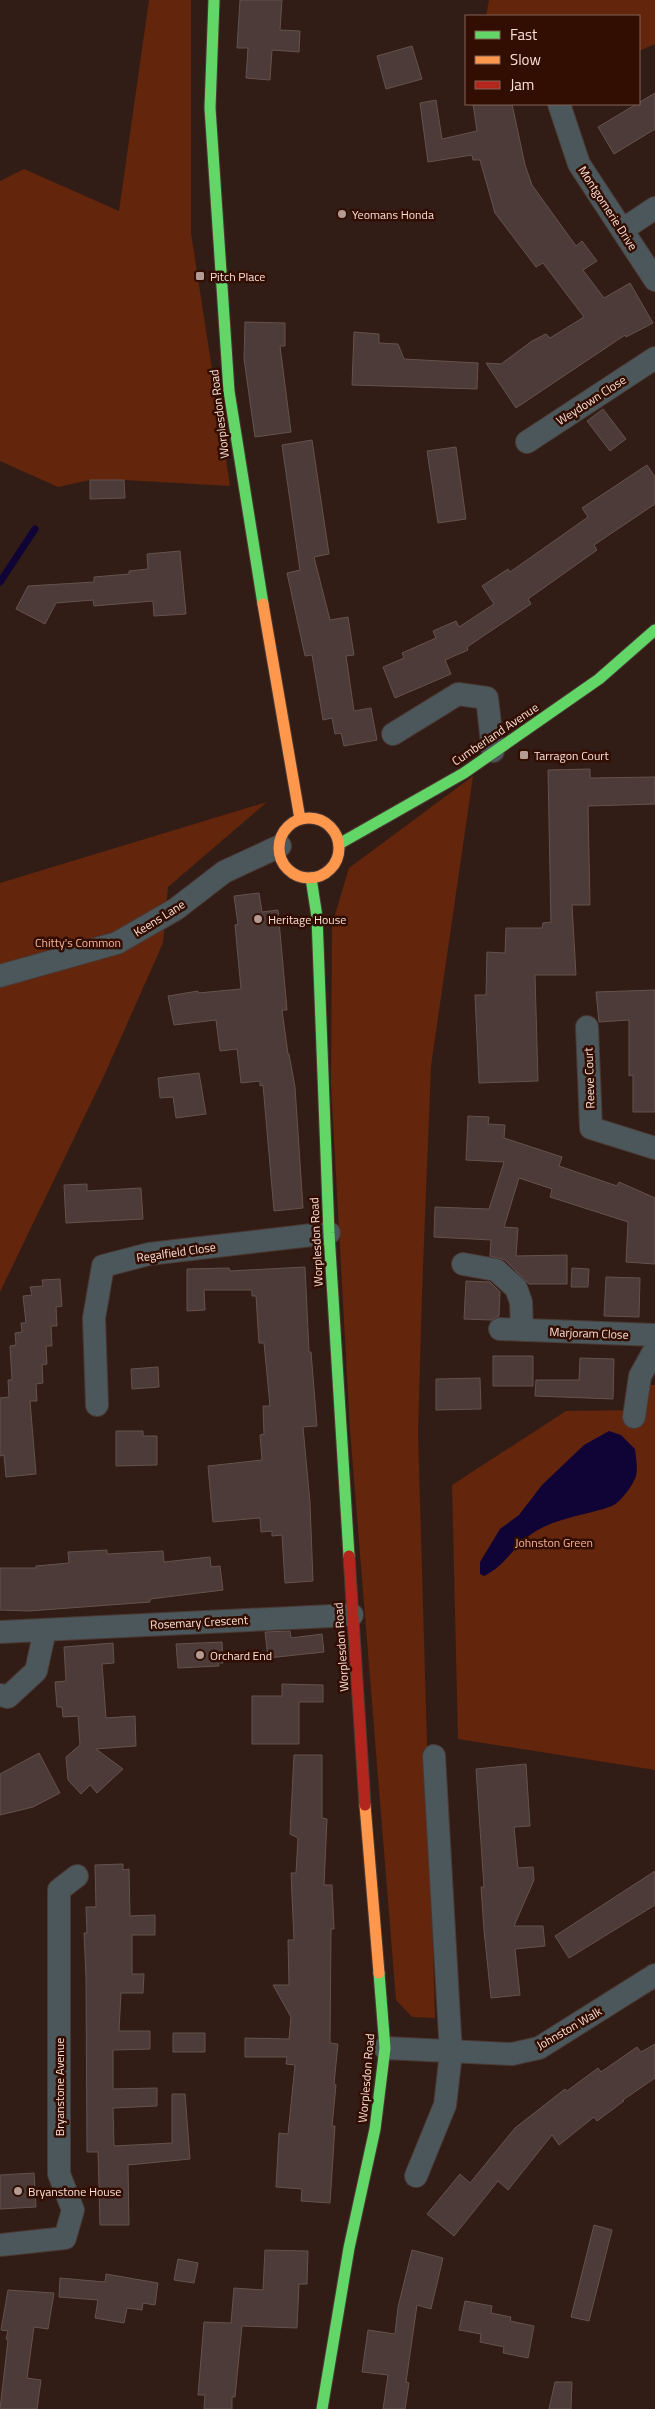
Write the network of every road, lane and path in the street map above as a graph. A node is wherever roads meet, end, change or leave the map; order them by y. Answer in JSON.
{"nodes":[{"id":1,"x":214,"y":0,"type":"edge"},
{"id":2,"x":559,"y":105,"type":"edge"},
{"id":3,"x":655,"y":208,"type":"edge"},
{"id":4,"x":622,"y":230,"type":"junction"},
{"id":5,"x":655,"y":280,"type":"edge"},
{"id":6,"x":655,"y":358,"type":"edge"},
{"id":7,"x":527,"y":442,"type":"dead end"},
{"id":8,"x":653,"y":635,"type":"edge"},
{"id":9,"x":393,"y":734,"type":"dead end"},
{"id":10,"x":493,"y":751,"type":"junction"},
{"id":11,"x":300,"y":819,"type":"junction"},
{"id":12,"x":339,"y":844,"type":"junction"},
{"id":13,"x":280,"y":846,"type":"junction"},
{"id":14,"x":311,"y":878,"type":"junction"},
{"id":15,"x":0,"y":976,"type":"edge"},
{"id":16,"x":587,"y":1028,"type":"dead end"},
{"id":17,"x":655,"y":1148,"type":"edge"},
{"id":18,"x":329,"y":1233,"type":"junction"},
{"id":19,"x":463,"y":1264,"type":"dead end"},
{"id":20,"x":500,"y":1329,"type":"dead end"},
{"id":21,"x":522,"y":1330,"type":"junction"},
{"id":22,"x":655,"y":1335,"type":"edge"},
{"id":23,"x":655,"y":1349,"type":"edge"},
{"id":24,"x":97,"y":1405,"type":"dead end"},
{"id":25,"x":634,"y":1417,"type":"dead end"},
{"id":26,"x":352,"y":1615,"type":"junction"},
{"id":27,"x":45,"y":1630,"type":"junction"},
{"id":28,"x":0,"y":1632,"type":"edge"},
{"id":29,"x":0,"y":1694,"type":"edge"},
{"id":30,"x":434,"y":1756,"type":"dead end"},
{"id":31,"x":77,"y":1876,"type":"dead end"},
{"id":32,"x":655,"y":1975,"type":"edge"},
{"id":33,"x":385,"y":2048,"type":"junction"},
{"id":34,"x":451,"y":2053,"type":"junction"},
{"id":35,"x":416,"y":2176,"type":"dead end"},
{"id":36,"x":0,"y":2245,"type":"edge"},
{"id":37,"x":322,"y":2409,"type":"edge"}],
"edges":[{"from":1,"to":11,"type":"main road","name":"Worplesdon Road"},
{"from":2,"to":4,"type":"street","name":"Montgomerie Drive"},
{"from":3,"to":4,"type":"street"},
{"from":4,"to":5,"type":"street","name":"Montgomerie Drive"},
{"from":6,"to":7,"type":"street","name":"Weydown Close"},
{"from":8,"to":10,"type":"main road","name":"Cumberland Avenue"},
{"from":9,"to":10,"type":"street"},
{"from":10,"to":12,"type":"main road","name":"Cumberland Avenue"},
{"from":11,"to":12,"type":"main road"},
{"from":11,"to":13,"type":"main road"},
{"from":12,"to":14,"type":"main road"},
{"from":13,"to":14,"type":"main road"},
{"from":13,"to":15,"type":"street","name":"Keens Lane"},
{"from":14,"to":18,"type":"main road","name":"Worplesdon Road"},
{"from":16,"to":17,"type":"street","name":"Reeve Court"},
{"from":18,"to":24,"type":"street","name":"Regalfield Close"},
{"from":18,"to":26,"type":"main road","name":"Worplesdon Road"},
{"from":19,"to":21,"type":"street"},
{"from":20,"to":21,"type":"street","name":"Marjoram Close"},
{"from":21,"to":22,"type":"street","name":"Marjoram Close"},
{"from":23,"to":25,"type":"street"},
{"from":26,"to":27,"type":"street","name":"Rosemary Crescent"},
{"from":26,"to":33,"type":"main road","name":"Worplesdon Road"},
{"from":27,"to":28,"type":"street","name":"Rosemary Crescent"},
{"from":27,"to":29,"type":"street"},
{"from":30,"to":34,"type":"street"},
{"from":31,"to":36,"type":"street","name":"Bryanstone Avenue"},
{"from":32,"to":34,"type":"street","name":"Johnston Walk"},
{"from":33,"to":34,"type":"street","name":"Johnston Walk"},
{"from":33,"to":37,"type":"main road","name":"Worplesdon Road"},
{"from":34,"to":35,"type":"street"}]}
